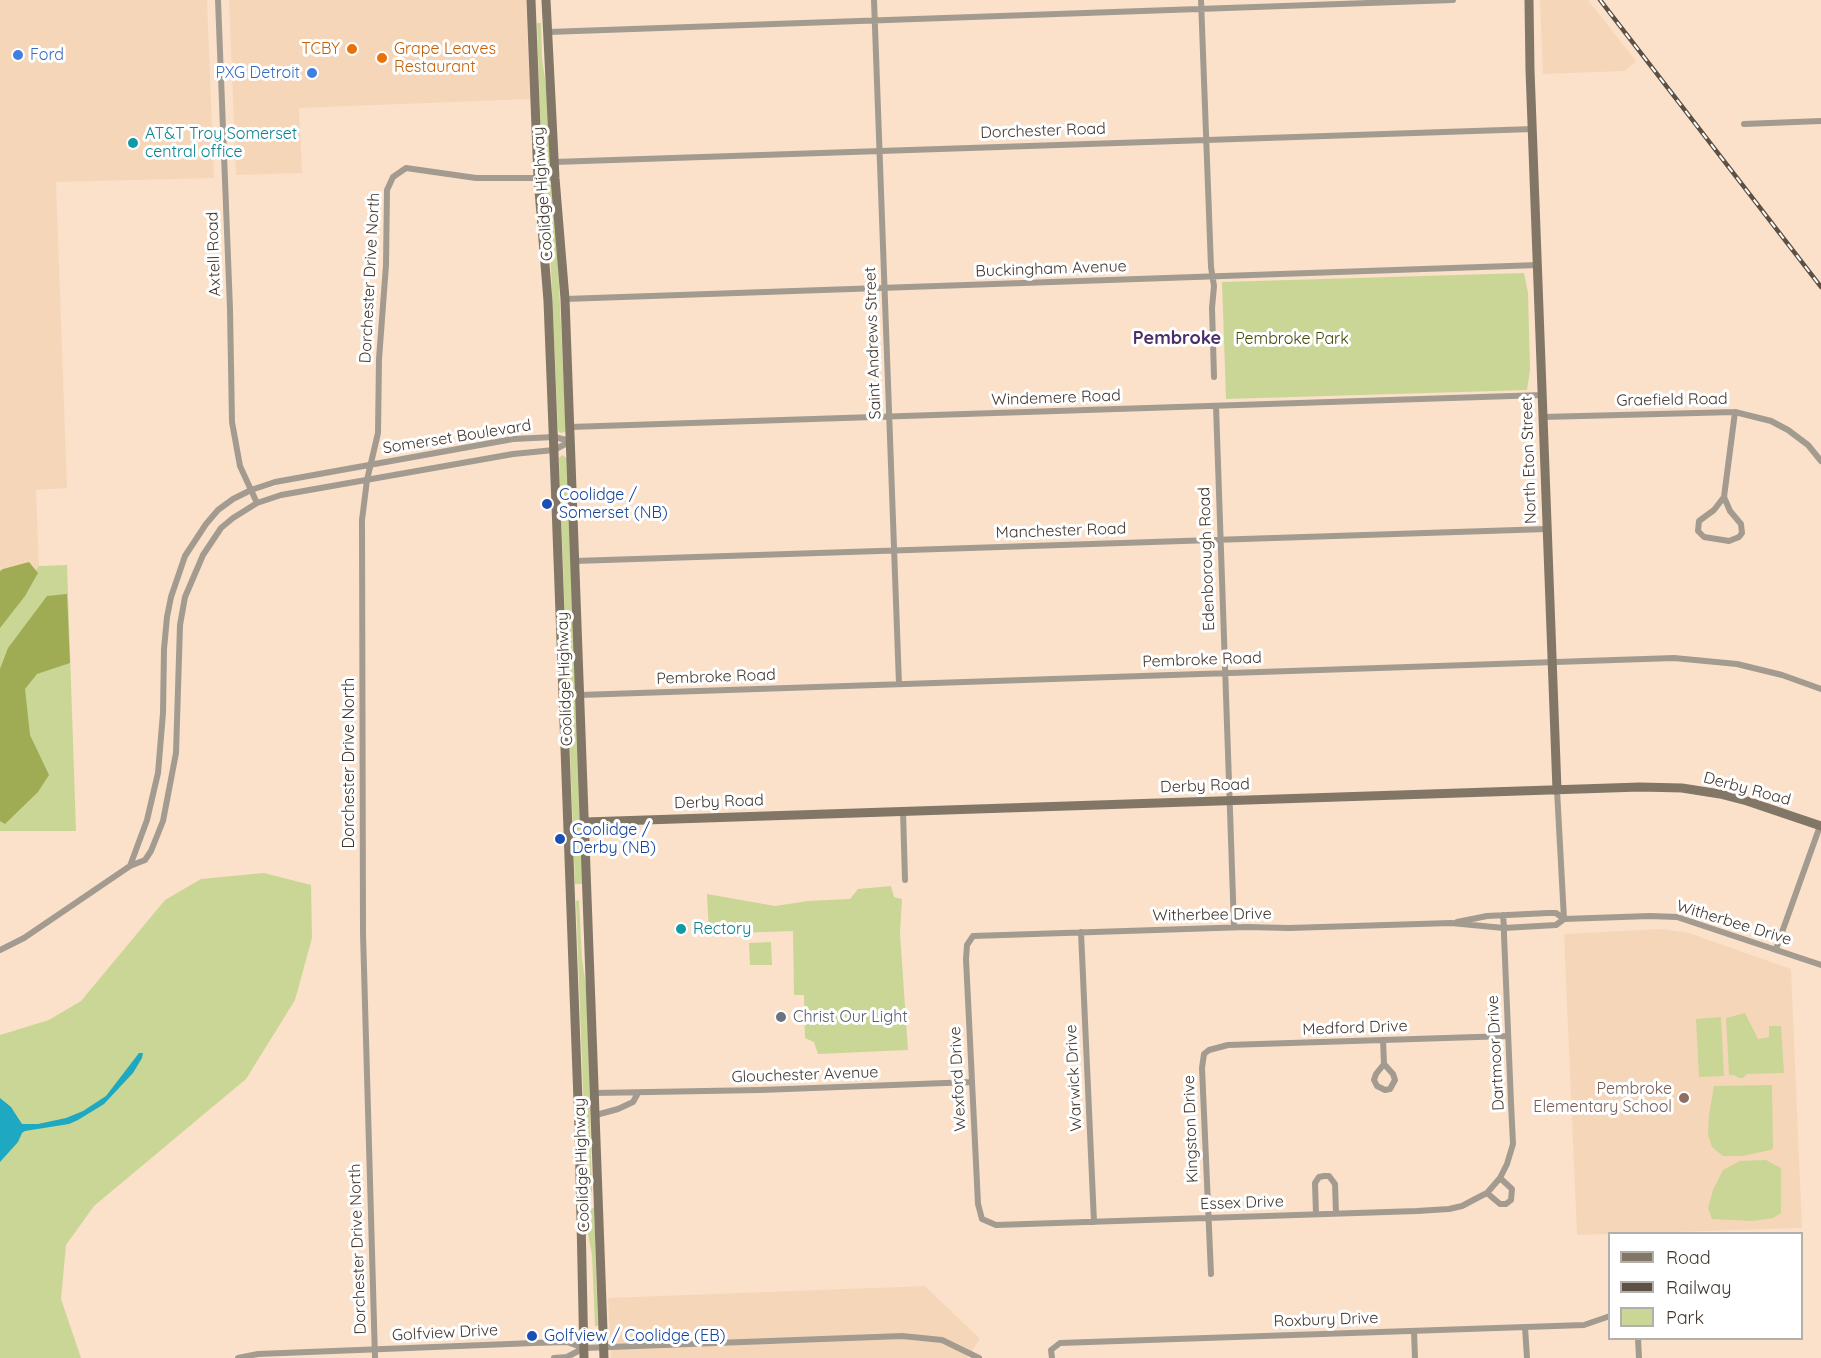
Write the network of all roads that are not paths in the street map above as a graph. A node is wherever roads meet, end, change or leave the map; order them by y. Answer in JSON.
{"nodes":[{"id":1,"x":218,"y":0,"type":"edge"},
{"id":2,"x":531,"y":0,"type":"edge"},
{"id":3,"x":546,"y":0,"type":"edge"},
{"id":4,"x":874,"y":0,"type":"edge"},
{"id":5,"x":1201,"y":0,"type":"edge"},
{"id":6,"x":1454,"y":0,"type":"edge"},
{"id":7,"x":1529,"y":0,"type":"edge"},
{"id":8,"x":1201,"y":9,"type":"junction"},
{"id":9,"x":532,"y":14,"type":"junction"},
{"id":10,"x":546,"y":14,"type":"junction"},
{"id":11,"x":875,"y":20,"type":"junction"},
{"id":12,"x":548,"y":32,"type":"junction"},
{"id":13,"x":1821,"y":121,"type":"edge"},
{"id":14,"x":1744,"y":124,"type":"dead end"},
{"id":15,"x":1533,"y":129,"type":"junction"},
{"id":16,"x":1206,"y":139,"type":"junction"},
{"id":17,"x":880,"y":150,"type":"junction"},
{"id":18,"x":554,"y":162,"type":"junction"},
{"id":19,"x":538,"y":178,"type":"junction"},
{"id":20,"x":555,"y":178,"type":"junction"},
{"id":21,"x":1538,"y":265,"type":"junction"},
{"id":22,"x":1212,"y":276,"type":"junction"},
{"id":23,"x":885,"y":288,"type":"junction"},
{"id":24,"x":565,"y":299,"type":"junction"},
{"id":25,"x":1214,"y":377,"type":"dead end"},
{"id":26,"x":1542,"y":395,"type":"junction"},
{"id":27,"x":1216,"y":406,"type":"junction"},
{"id":28,"x":1735,"y":412,"type":"junction"},
{"id":29,"x":890,"y":417,"type":"junction"},
{"id":30,"x":1543,"y":417,"type":"junction"},
{"id":31,"x":570,"y":427,"type":"junction"},
{"id":32,"x":554,"y":437,"type":"junction"},
{"id":33,"x":571,"y":441,"type":"junction"},
{"id":34,"x":554,"y":450,"type":"junction"},
{"id":35,"x":1821,"y":461,"type":"edge"},
{"id":36,"x":371,"y":464,"type":"junction"},
{"id":37,"x":368,"y":480,"type":"junction"},
{"id":38,"x":250,"y":490,"type":"junction"},
{"id":39,"x":1724,"y":496,"type":"junction"},
{"id":40,"x":257,"y":503,"type":"junction"},
{"id":41,"x":1547,"y":529,"type":"junction"},
{"id":42,"x":1220,"y":540,"type":"junction"},
{"id":43,"x":894,"y":550,"type":"junction"},
{"id":44,"x":575,"y":561,"type":"junction"},
{"id":45,"x":1551,"y":663,"type":"junction"},
{"id":46,"x":1225,"y":673,"type":"junction"},
{"id":47,"x":898,"y":684,"type":"junction"},
{"id":48,"x":1821,"y":689,"type":"edge"},
{"id":49,"x":580,"y":695,"type":"junction"},
{"id":50,"x":1557,"y":790,"type":"junction"},
{"id":51,"x":1229,"y":801,"type":"junction"},
{"id":52,"x":903,"y":812,"type":"junction"},
{"id":53,"x":585,"y":822,"type":"junction"},
{"id":54,"x":1821,"y":826,"type":"edge"},
{"id":55,"x":130,"y":866,"type":"junction"},
{"id":56,"x":905,"y":880,"type":"dead end"},
{"id":57,"x":571,"y":895,"type":"junction"},
{"id":58,"x":588,"y":899,"type":"junction"},
{"id":59,"x":1503,"y":915,"type":"junction"},
{"id":60,"x":1564,"y":919,"type":"junction"},
{"id":61,"x":1451,"y":923,"type":"junction"},
{"id":62,"x":1234,"y":927,"type":"junction"},
{"id":63,"x":1504,"y":928,"type":"junction"},
{"id":64,"x":1081,"y":932,"type":"junction"},
{"id":65,"x":973,"y":936,"type":"joint"},
{"id":66,"x":1776,"y":949,"type":"junction"},
{"id":67,"x":0,"y":950,"type":"edge"},
{"id":68,"x":1821,"y":965,"type":"edge"},
{"id":69,"x":1508,"y":1036,"type":"junction"},
{"id":70,"x":1383,"y":1040,"type":"junction"},
{"id":71,"x":1204,"y":1054,"type":"joint"},
{"id":72,"x":1384,"y":1064,"type":"dead end"},
{"id":73,"x":972,"y":1082,"type":"junction"},
{"id":74,"x":595,"y":1093,"type":"junction"},
{"id":75,"x":638,"y":1093,"type":"junction"},
{"id":76,"x":596,"y":1115,"type":"junction"},
{"id":77,"x":1500,"y":1178,"type":"junction"},
{"id":78,"x":1495,"y":1185,"type":"joint"},
{"id":79,"x":581,"y":1190,"type":"junction"},
{"id":80,"x":1487,"y":1192,"type":"junction"},
{"id":81,"x":598,"y":1198,"type":"junction"},
{"id":82,"x":1336,"y":1213,"type":"junction"},
{"id":83,"x":1316,"y":1214,"type":"junction"},
{"id":84,"x":1208,"y":1218,"type":"junction"},
{"id":85,"x":985,"y":1221,"type":"joint"},
{"id":86,"x":1094,"y":1222,"type":"junction"},
{"id":87,"x":1211,"y":1274,"type":"dead end"},
{"id":88,"x":1608,"y":1317,"type":"edge"},
{"id":89,"x":1526,"y":1327,"type":"junction"},
{"id":90,"x":1414,"y":1331,"type":"junction"},
{"id":91,"x":1638,"y":1340,"type":"edge"},
{"id":92,"x":603,"y":1347,"type":"junction"},
{"id":93,"x":375,"y":1350,"type":"junction"},
{"id":94,"x":584,"y":1353,"type":"edge"},
{"id":95,"x":238,"y":1358,"type":"edge"},
{"id":96,"x":375,"y":1358,"type":"edge"},
{"id":97,"x":554,"y":1358,"type":"edge"},
{"id":98,"x":604,"y":1358,"type":"edge"},
{"id":99,"x":979,"y":1358,"type":"edge"},
{"id":100,"x":1052,"y":1358,"type":"edge"},
{"id":101,"x":1415,"y":1358,"type":"edge"},
{"id":102,"x":1527,"y":1358,"type":"edge"},
{"id":103,"x":1639,"y":1358,"type":"edge"}],
"edges":[{"from":1,"to":38,"type":"street","name":"Axtell Road"},
{"from":2,"to":9,"type":"main road","name":"Coolidge Highway"},
{"from":3,"to":10,"type":"main road","name":"Coolidge Highway"},
{"from":4,"to":11,"type":"street","name":"Saint Andrews Street"},
{"from":5,"to":8,"type":"street"},
{"from":6,"to":8,"type":"street"},
{"from":7,"to":15,"type":"main road","name":"North Eton Street"},
{"from":8,"to":11,"type":"street"},
{"from":8,"to":16,"type":"street"},
{"from":9,"to":10,"type":"main road"},
{"from":9,"to":19,"type":"main road","name":"Coolidge Highway"},
{"from":10,"to":12,"type":"main road","name":"Coolidge Highway"},
{"from":11,"to":12,"type":"street"},
{"from":11,"to":17,"type":"street","name":"Saint Andrews Street"},
{"from":12,"to":18,"type":"main road","name":"Coolidge Highway"},
{"from":13,"to":14,"type":"street"},
{"from":15,"to":16,"type":"street","name":"Dorchester Road"},
{"from":15,"to":21,"type":"main road","name":"North Eton Street"},
{"from":16,"to":17,"type":"street","name":"Dorchester Road"},
{"from":16,"to":22,"type":"street"},
{"from":17,"to":18,"type":"street","name":"Dorchester Road"},
{"from":17,"to":23,"type":"street","name":"Saint Andrews Street"},
{"from":18,"to":20,"type":"main road","name":"Coolidge Highway"},
{"from":19,"to":20,"type":"street"},
{"from":19,"to":32,"type":"main road","name":"Coolidge Highway"},
{"from":19,"to":36,"type":"street","name":"Dorchester Drive North"},
{"from":20,"to":24,"type":"main road","name":"Coolidge Highway"},
{"from":21,"to":22,"type":"street","name":"Buckingham Avenue"},
{"from":21,"to":26,"type":"main road","name":"North Eton Street"},
{"from":22,"to":23,"type":"street","name":"Buckingham Avenue"},
{"from":22,"to":25,"type":"street"},
{"from":23,"to":24,"type":"street","name":"Buckingham Avenue"},
{"from":23,"to":29,"type":"street","name":"Saint Andrews Street"},
{"from":24,"to":31,"type":"main road","name":"Coolidge Highway"},
{"from":26,"to":27,"type":"street","name":"Windemere Road"},
{"from":26,"to":30,"type":"main road","name":"North Eton Street"},
{"from":27,"to":29,"type":"street","name":"Windemere Road"},
{"from":27,"to":42,"type":"street","name":"Edenborough Road"},
{"from":28,"to":30,"type":"street","name":"Graefield Road"},
{"from":28,"to":35,"type":"street","name":"Graefield Road"},
{"from":28,"to":39,"type":"street"},
{"from":29,"to":31,"type":"street","name":"Windemere Road"},
{"from":29,"to":43,"type":"street","name":"Saint Andrews Street"},
{"from":30,"to":41,"type":"main road","name":"North Eton Street"},
{"from":31,"to":33,"type":"main road","name":"Coolidge Highway"},
{"from":32,"to":33,"type":"street","name":"Somerset Boulevard"},
{"from":32,"to":34,"type":"main road","name":"Coolidge Highway"},
{"from":32,"to":36,"type":"street","name":"Somerset Boulevard"},
{"from":33,"to":34,"type":"street","name":"Somerset Boulevard"},
{"from":33,"to":44,"type":"main road","name":"Coolidge Highway"},
{"from":34,"to":37,"type":"street","name":"Somerset Boulevard"},
{"from":34,"to":57,"type":"main road","name":"Coolidge Highway"},
{"from":36,"to":37,"type":"street","name":"Dorchester Drive North"},
{"from":36,"to":38,"type":"street","name":"Somerset Boulevard"},
{"from":37,"to":40,"type":"street","name":"Somerset Boulevard"},
{"from":37,"to":93,"type":"street","name":"Dorchester Drive North"},
{"from":38,"to":40,"type":"street","name":"Axtell Road"},
{"from":38,"to":55,"type":"street","name":"Somerset Boulevard"},
{"from":39,"to":39,"type":"street"},
{"from":40,"to":55,"type":"street","name":"Somerset Boulevard"},
{"from":41,"to":42,"type":"street","name":"Manchester Road"},
{"from":41,"to":45,"type":"main road","name":"North Eton Street"},
{"from":42,"to":43,"type":"street","name":"Manchester Road"},
{"from":42,"to":46,"type":"street","name":"Edenborough Road"},
{"from":43,"to":44,"type":"street","name":"Manchester Road"},
{"from":43,"to":47,"type":"street","name":"Saint Andrews Street"},
{"from":44,"to":49,"type":"main road","name":"Coolidge Highway"},
{"from":45,"to":46,"type":"street","name":"Pembroke Road"},
{"from":45,"to":48,"type":"street","name":"Pembroke Road"},
{"from":45,"to":50,"type":"main road","name":"North Eton Street"},
{"from":46,"to":47,"type":"street","name":"Pembroke Road"},
{"from":46,"to":51,"type":"street","name":"Edenborough Road"},
{"from":47,"to":49,"type":"street","name":"Pembroke Road"},
{"from":49,"to":53,"type":"main road","name":"Coolidge Highway"},
{"from":50,"to":51,"type":"main road","name":"Derby Road"},
{"from":50,"to":54,"type":"main road","name":"Derby Road"},
{"from":50,"to":60,"type":"street","name":"North Eton Street"},
{"from":51,"to":52,"type":"main road","name":"Derby Road"},
{"from":51,"to":62,"type":"street","name":"Edenborough Road"},
{"from":52,"to":53,"type":"main road","name":"Derby Road"},
{"from":52,"to":56,"type":"street"},
{"from":53,"to":58,"type":"main road","name":"Coolidge Highway"},
{"from":54,"to":66,"type":"street"},
{"from":55,"to":67,"type":"street","name":"Somerset Boulevard"},
{"from":57,"to":58,"type":"main road"},
{"from":57,"to":79,"type":"main road","name":"Coolidge Highway"},
{"from":58,"to":74,"type":"main road","name":"Coolidge Highway"},
{"from":59,"to":60,"type":"street","name":"Witherbee Drive"},
{"from":59,"to":61,"type":"street","name":"Witherbee Drive"},
{"from":59,"to":63,"type":"street","name":"Dartmoor Drive"},
{"from":60,"to":63,"type":"street","name":"Witherbee Drive"},
{"from":60,"to":66,"type":"street","name":"Witherbee Drive"},
{"from":61,"to":62,"type":"street","name":"Witherbee Drive"},
{"from":61,"to":63,"type":"street","name":"Witherbee Drive"},
{"from":62,"to":64,"type":"street","name":"Witherbee Drive"},
{"from":63,"to":69,"type":"street","name":"Dartmoor Drive"},
{"from":64,"to":65,"type":"street","name":"Witherbee Drive"},
{"from":64,"to":86,"type":"street","name":"Warwick Drive"},
{"from":65,"to":73,"type":"street","name":"Wexford Drive"},
{"from":66,"to":68,"type":"street","name":"Witherbee Drive"},
{"from":69,"to":70,"type":"street","name":"Medford Drive"},
{"from":69,"to":77,"type":"street","name":"Dartmoor Drive"},
{"from":70,"to":71,"type":"street","name":"Medford Drive"},
{"from":70,"to":72,"type":"street"},
{"from":71,"to":84,"type":"street","name":"Kingston Drive"},
{"from":73,"to":75,"type":"street","name":"Glouchester Avenue"},
{"from":73,"to":85,"type":"street","name":"Wexford Drive"},
{"from":74,"to":75,"type":"street","name":"Glouchester Avenue"},
{"from":74,"to":76,"type":"main road","name":"Coolidge Highway"},
{"from":75,"to":76,"type":"street"},
{"from":76,"to":81,"type":"main road","name":"Coolidge Highway"},
{"from":77,"to":78,"type":"street","name":"Dartmoor Drive"},
{"from":77,"to":80,"type":"street"},
{"from":78,"to":80,"type":"street","name":"Essex Drive"},
{"from":79,"to":81,"type":"main road"},
{"from":79,"to":94,"type":"main road","name":"Coolidge Highway"},
{"from":80,"to":82,"type":"street","name":"Essex Drive"},
{"from":81,"to":92,"type":"main road","name":"Coolidge Highway"},
{"from":82,"to":83,"type":"street","name":"Essex Drive"},
{"from":82,"to":83,"type":"street"},
{"from":83,"to":84,"type":"street","name":"Essex Drive"},
{"from":84,"to":86,"type":"street","name":"Essex Drive"},
{"from":84,"to":87,"type":"street","name":"Kingston Drive"},
{"from":85,"to":86,"type":"street","name":"Essex Drive"},
{"from":88,"to":89,"type":"street","name":"Roxbury Drive"},
{"from":89,"to":90,"type":"street","name":"Roxbury Drive"},
{"from":89,"to":102,"type":"street"},
{"from":90,"to":100,"type":"street","name":"Roxbury Drive"},
{"from":90,"to":101,"type":"street"},
{"from":91,"to":103,"type":"street"},
{"from":92,"to":94,"type":"street"},
{"from":92,"to":98,"type":"main road","name":"Coolidge Highway"},
{"from":92,"to":99,"type":"street"},
{"from":93,"to":94,"type":"street","name":"Golfview Drive"},
{"from":93,"to":95,"type":"street","name":"Golfview Drive"},
{"from":93,"to":96,"type":"street","name":"Dorchester Drive North"},
{"from":94,"to":97,"type":"street"}]}
